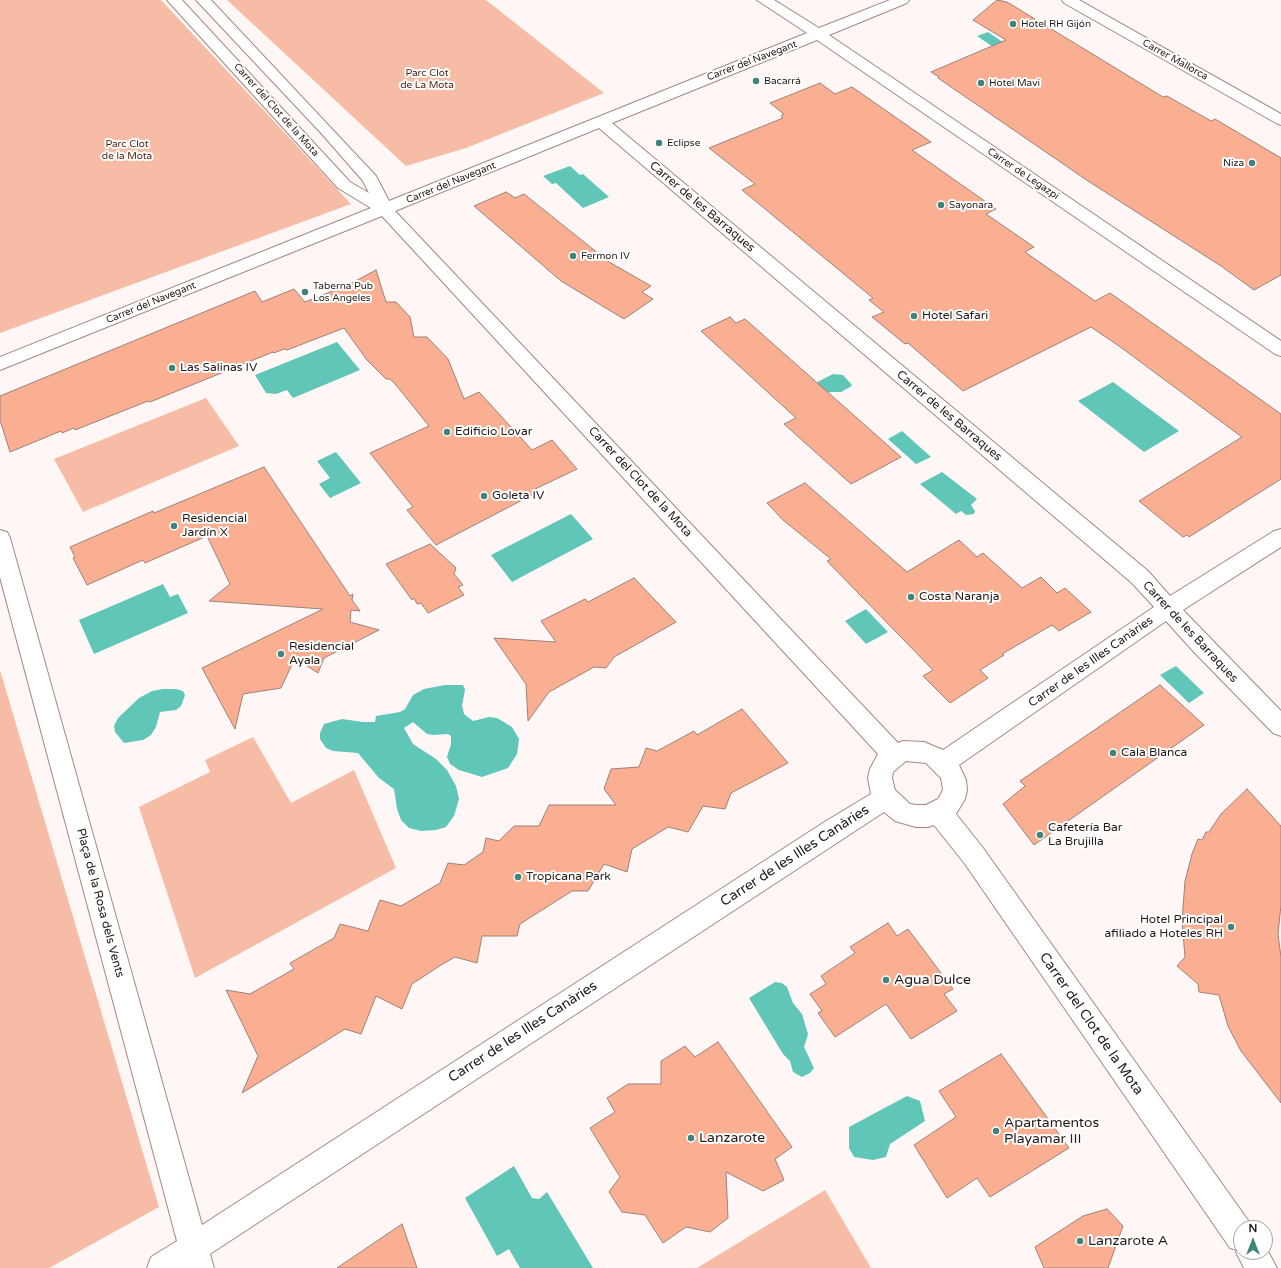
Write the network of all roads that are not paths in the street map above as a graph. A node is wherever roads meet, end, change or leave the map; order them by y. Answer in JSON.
{"nodes":[{"id":1,"x":174,"y":0,"type":"edge"},
{"id":2,"x":203,"y":0,"type":"edge"},
{"id":3,"x":764,"y":0,"type":"edge"},
{"id":4,"x":902,"y":0,"type":"edge"},
{"id":5,"x":1069,"y":0,"type":"edge"},
{"id":6,"x":818,"y":34,"type":"junction"},
{"id":7,"x":1281,"y":120,"type":"edge"},
{"id":8,"x":602,"y":122,"type":"junction"},
{"id":9,"x":385,"y":209,"type":"junction"},
{"id":10,"x":1281,"y":350,"type":"edge"},
{"id":11,"x":0,"y":364,"type":"edge"},
{"id":12,"x":1281,"y":537,"type":"edge"},
{"id":13,"x":0,"y":538,"type":"edge"},
{"id":14,"x":1168,"y":608,"type":"junction"},
{"id":15,"x":1281,"y":726,"type":"edge"},
{"id":16,"x":894,"y":755,"type":"junction"},
{"id":17,"x":943,"y":763,"type":"junction"},
{"id":18,"x":886,"y":798,"type":"junction"},
{"id":19,"x":939,"y":812,"type":"junction"},
{"id":20,"x":1233,"y":1226,"type":"edge"},
{"id":21,"x":196,"y":1257,"type":"edge"},
{"id":22,"x":162,"y":1268,"type":"edge"}],
"edges":[{"from":1,"to":9,"type":"street","name":"Carrer del Clot de la Mota"},
{"from":2,"to":9,"type":"street","name":"Carrer del Clot de la Mota"},
{"from":3,"to":6,"type":"street","name":"Carrer de Legazpi"},
{"from":4,"to":6,"type":"street","name":"Carrer del Navegant"},
{"from":5,"to":7,"type":"street","name":"Carrer Mallorca"},
{"from":6,"to":8,"type":"street","name":"Carrer del Navegant"},
{"from":6,"to":10,"type":"street","name":"Carrer de Legazpi"},
{"from":8,"to":9,"type":"street","name":"Carrer del Navegant"},
{"from":8,"to":14,"type":"street","name":"Carrer de les Barraques"},
{"from":9,"to":11,"type":"street","name":"Carrer del Navegant"},
{"from":9,"to":16,"type":"street","name":"Carrer del Clot de la Mota"},
{"from":12,"to":14,"type":"street","name":"Carrer de les Illes Canàries"},
{"from":13,"to":21,"type":"street","name":"Plaça de la Rosa dels Vents"},
{"from":14,"to":15,"type":"street","name":"Carrer de les Barraques"},
{"from":14,"to":17,"type":"street","name":"Carrer de les Illes Canàries"},
{"from":16,"to":17,"type":"street"},
{"from":16,"to":18,"type":"street"},
{"from":17,"to":19,"type":"street"},
{"from":18,"to":19,"type":"street"},
{"from":18,"to":21,"type":"street","name":"Carrer de les Illes Canàries"},
{"from":19,"to":20,"type":"street","name":"Carrer del Clot de la Mota"},
{"from":21,"to":22,"type":"street","name":"Carrer de les Illes Canàries"}]}
